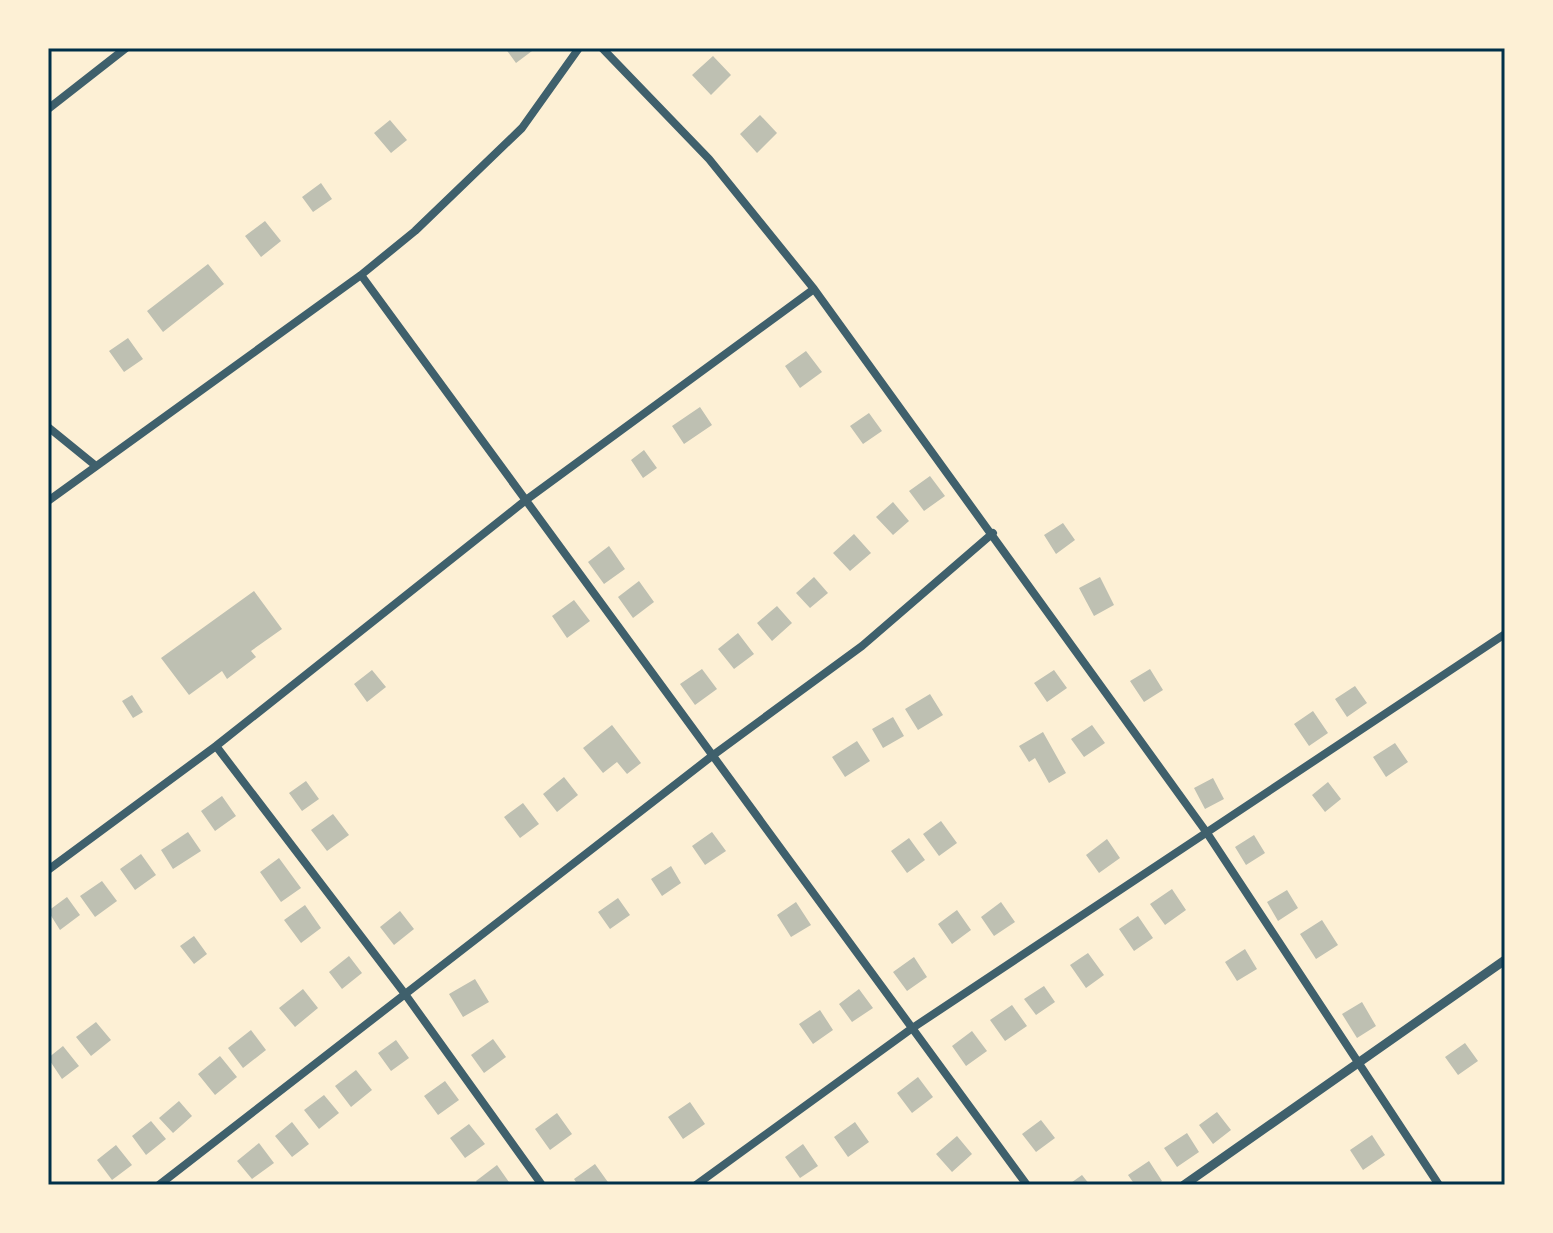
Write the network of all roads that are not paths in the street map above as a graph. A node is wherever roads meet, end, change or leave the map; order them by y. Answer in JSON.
{"nodes":[{"id":1,"x":126,"y":48,"type":"edge"},
{"id":2,"x":579,"y":48,"type":"edge"},
{"id":3,"x":602,"y":48,"type":"edge"},
{"id":4,"x":48,"y":109,"type":"edge"},
{"id":5,"x":361,"y":275,"type":"junction"},
{"id":6,"x":814,"y":289,"type":"junction"},
{"id":7,"x":48,"y":427,"type":"edge"},
{"id":8,"x":96,"y":466,"type":"junction"},
{"id":9,"x":526,"y":500,"type":"junction"},
{"id":10,"x":48,"y":501,"type":"edge"},
{"id":11,"x":993,"y":533,"type":"junction"},
{"id":12,"x":1505,"y":634,"type":"edge"},
{"id":13,"x":216,"y":746,"type":"junction"},
{"id":14,"x":712,"y":756,"type":"junction"},
{"id":15,"x":1207,"y":833,"type":"junction"},
{"id":16,"x":48,"y":870,"type":"edge"},
{"id":17,"x":1505,"y":960,"type":"edge"},
{"id":18,"x":405,"y":994,"type":"junction"},
{"id":19,"x":911,"y":1029,"type":"junction"},
{"id":20,"x":1357,"y":1063,"type":"junction"},
{"id":21,"x":159,"y":1185,"type":"edge"},
{"id":22,"x":542,"y":1185,"type":"edge"},
{"id":23,"x":696,"y":1185,"type":"edge"},
{"id":24,"x":1027,"y":1185,"type":"edge"},
{"id":25,"x":1184,"y":1185,"type":"edge"},
{"id":26,"x":1439,"y":1185,"type":"edge"}],
"edges":[{"from":1,"to":4,"type":"street"},
{"from":2,"to":5,"type":"street"},
{"from":3,"to":6,"type":"street"},
{"from":5,"to":8,"type":"street"},
{"from":5,"to":9,"type":"street"},
{"from":6,"to":9,"type":"street"},
{"from":6,"to":11,"type":"street"},
{"from":7,"to":8,"type":"street"},
{"from":8,"to":10,"type":"street"},
{"from":9,"to":13,"type":"street"},
{"from":9,"to":14,"type":"street"},
{"from":11,"to":14,"type":"street"},
{"from":11,"to":15,"type":"street"},
{"from":12,"to":15,"type":"street"},
{"from":13,"to":16,"type":"street"},
{"from":13,"to":18,"type":"street"},
{"from":14,"to":18,"type":"street"},
{"from":14,"to":19,"type":"street"},
{"from":15,"to":19,"type":"street"},
{"from":15,"to":20,"type":"street"},
{"from":17,"to":20,"type":"street"},
{"from":18,"to":21,"type":"street"},
{"from":18,"to":22,"type":"street"},
{"from":19,"to":23,"type":"street"},
{"from":19,"to":24,"type":"street"},
{"from":20,"to":25,"type":"street"},
{"from":20,"to":26,"type":"street"}]}
